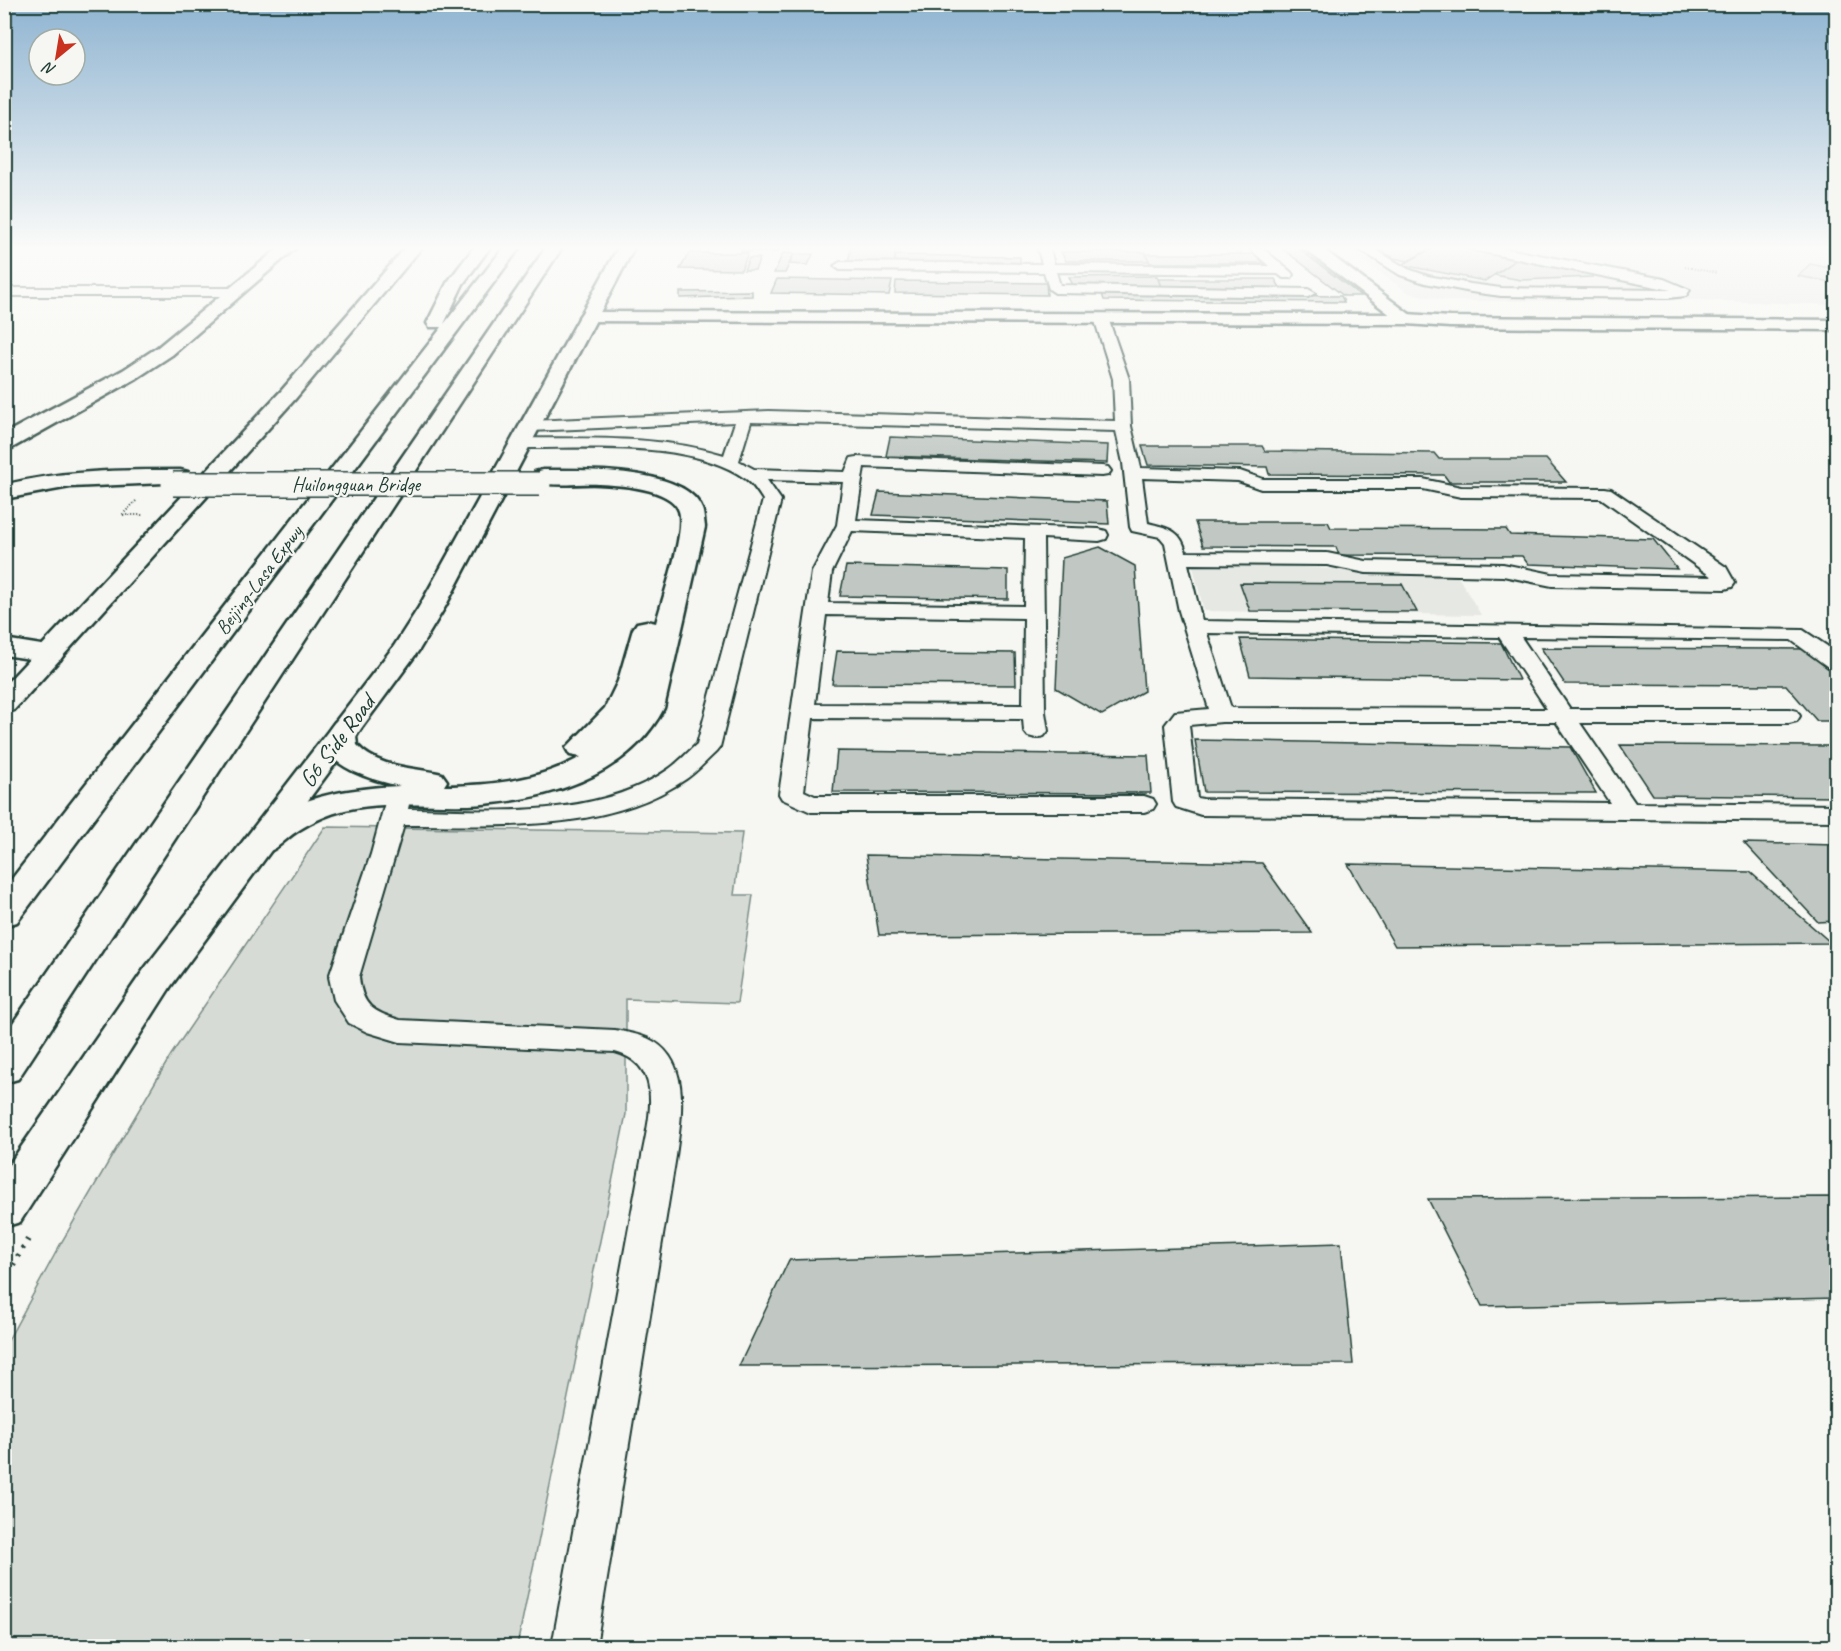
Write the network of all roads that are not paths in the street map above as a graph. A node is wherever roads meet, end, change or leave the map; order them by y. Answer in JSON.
{"nodes":[{"id":1,"x":197,"y":323,"type":"edge"},
{"id":2,"x":349,"y":323,"type":"edge"},
{"id":3,"x":436,"y":323,"type":"edge"},
{"id":4,"x":454,"y":323,"type":"edge"},
{"id":5,"x":503,"y":323,"type":"edge"},
{"id":6,"x":585,"y":323,"type":"edge"},
{"id":7,"x":1103,"y":323,"type":"edge"},
{"id":8,"x":1585,"y":323,"type":"edge"},
{"id":9,"x":1836,"y":325,"type":"edge"},
{"id":10,"x":403,"y":389,"type":"junction"},
{"id":11,"x":459,"y":389,"type":"junction"},
{"id":12,"x":744,"y":418,"type":"junction"},
{"id":13,"x":596,"y":424,"type":"junction"},
{"id":14,"x":1123,"y":426,"type":"junction"},
{"id":15,"x":525,"y":435,"type":"junction"},
{"id":16,"x":4,"y":443,"type":"edge"},
{"id":17,"x":589,"y":445,"type":"junction"},
{"id":18,"x":730,"y":464,"type":"junction"},
{"id":19,"x":1102,"y":471,"type":"dead end"},
{"id":20,"x":1133,"y":472,"type":"junction"},
{"id":21,"x":852,"y":477,"type":"junction"},
{"id":22,"x":757,"y":480,"type":"junction"},
{"id":23,"x":177,"y":481,"type":"junction"},
{"id":24,"x":541,"y":481,"type":"junction"},
{"id":25,"x":4,"y":492,"type":"edge"},
{"id":26,"x":4,"y":501,"type":"edge"},
{"id":27,"x":846,"y":525,"type":"junction"},
{"id":28,"x":1034,"y":533,"type":"junction"},
{"id":29,"x":1099,"y":535,"type":"dead end"},
{"id":30,"x":1178,"y":558,"type":"junction"},
{"id":31,"x":337,"y":572,"type":"dead end"},
{"id":32,"x":817,"y":609,"type":"junction"},
{"id":33,"x":1033,"y":612,"type":"junction"},
{"id":34,"x":1194,"y":627,"type":"junction"},
{"id":35,"x":1506,"y":631,"type":"junction"},
{"id":36,"x":4,"y":647,"type":"edge"},
{"id":37,"x":50,"y":654,"type":"junction"},
{"id":38,"x":1836,"y":662,"type":"edge"},
{"id":39,"x":4,"y":704,"type":"edge"},
{"id":40,"x":803,"y":711,"type":"junction"},
{"id":41,"x":1222,"y":716,"type":"junction"},
{"id":42,"x":1565,"y":716,"type":"junction"},
{"id":43,"x":1789,"y":716,"type":"dead end"},
{"id":44,"x":346,"y":728,"type":"junction"},
{"id":45,"x":1144,"y":804,"type":"dead end"},
{"id":46,"x":396,"y":806,"type":"junction"},
{"id":47,"x":1628,"y":811,"type":"junction"},
{"id":48,"x":1836,"y":813,"type":"edge"},
{"id":49,"x":251,"y":854,"type":"junction"},
{"id":50,"x":4,"y":914,"type":"edge"},
{"id":51,"x":4,"y":1068,"type":"edge"},
{"id":52,"x":4,"y":1209,"type":"edge"},
{"id":53,"x":574,"y":1647,"type":"edge"}],
"edges":[{"from":1,"to":16,"type":"main road"},
{"from":2,"to":37,"type":"main road"},
{"from":3,"to":10,"type":"main road"},
{"from":4,"to":10,"type":"main road","name":"Beijing-Lasa Expwy"},
{"from":5,"to":11,"type":"main road"},
{"from":6,"to":15,"type":"main road","name":"G6 Side Road"},
{"from":7,"to":14,"type":"street"},
{"from":8,"to":9,"type":"main road"},
{"from":10,"to":50,"type":"main road","name":"Beijing-Lasa Expwy"},
{"from":11,"to":31,"type":"main road"},
{"from":11,"to":51,"type":"main road"},
{"from":12,"to":13,"type":"street"},
{"from":12,"to":14,"type":"street"},
{"from":12,"to":18,"type":"street"},
{"from":13,"to":15,"type":"street"},
{"from":13,"to":17,"type":"street"},
{"from":14,"to":20,"type":"street"},
{"from":15,"to":17,"type":"street"},
{"from":15,"to":44,"type":"main road","name":"G6 Side Road"},
{"from":17,"to":18,"type":"street"},
{"from":18,"to":22,"type":"street"},
{"from":19,"to":21,"type":"street"},
{"from":20,"to":30,"type":"street"},
{"from":20,"to":30,"type":"street"},
{"from":21,"to":22,"type":"street"},
{"from":21,"to":27,"type":"street"},
{"from":22,"to":46,"type":"street"},
{"from":23,"to":24,"type":"main road","name":"Huilongguan Bridge","bridge":true},
{"from":23,"to":25,"type":"main road"},
{"from":23,"to":26,"type":"main road"},
{"from":24,"to":44,"type":"main road"},
{"from":24,"to":46,"type":"main road"},
{"from":27,"to":28,"type":"street"},
{"from":27,"to":32,"type":"street"},
{"from":28,"to":29,"type":"street"},
{"from":28,"to":33,"type":"street"},
{"from":30,"to":34,"type":"street"},
{"from":32,"to":33,"type":"street"},
{"from":32,"to":40,"type":"street"},
{"from":33,"to":40,"type":"street"},
{"from":34,"to":35,"type":"street"},
{"from":34,"to":41,"type":"street"},
{"from":35,"to":38,"type":"street"},
{"from":35,"to":42,"type":"street"},
{"from":36,"to":37,"type":"main road"},
{"from":37,"to":39,"type":"main road"},
{"from":40,"to":45,"type":"street"},
{"from":41,"to":42,"type":"street"},
{"from":41,"to":47,"type":"street"},
{"from":42,"to":43,"type":"street"},
{"from":42,"to":47,"type":"street"},
{"from":44,"to":49,"type":"main road","name":"G6 Side Road"},
{"from":46,"to":49,"type":"main road"},
{"from":46,"to":53,"type":"street"},
{"from":47,"to":48,"type":"street"},
{"from":49,"to":52,"type":"main road","name":"G6 Side Road"}]}
